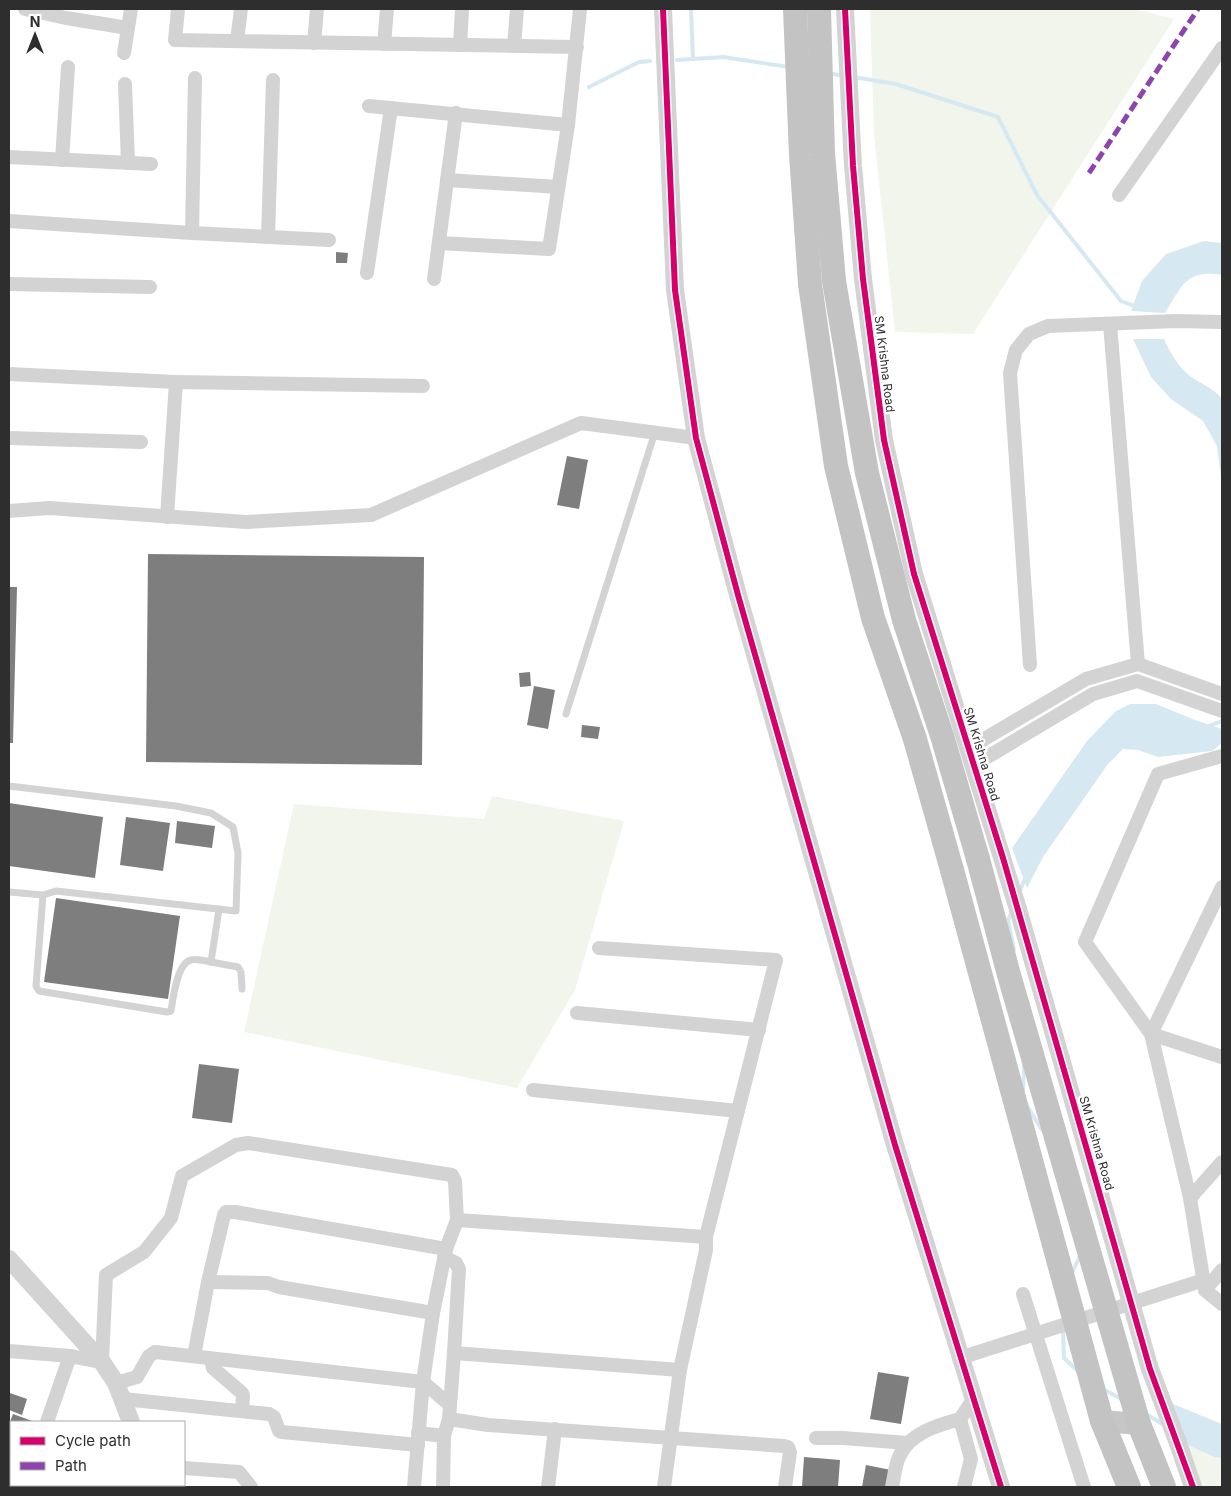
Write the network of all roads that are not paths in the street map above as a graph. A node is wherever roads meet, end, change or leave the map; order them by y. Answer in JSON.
{"nodes":[{"id":1,"x":25,"y":9,"type":"edge"},
{"id":2,"x":131,"y":9,"type":"edge"},
{"id":3,"x":178,"y":9,"type":"edge"},
{"id":4,"x":241,"y":9,"type":"edge"},
{"id":5,"x":317,"y":9,"type":"edge"},
{"id":6,"x":387,"y":9,"type":"edge"},
{"id":7,"x":462,"y":9,"type":"edge"},
{"id":8,"x":517,"y":9,"type":"edge"},
{"id":9,"x":580,"y":9,"type":"edge"},
{"id":10,"x":663,"y":9,"type":"edge"},
{"id":11,"x":795,"y":9,"type":"edge"},
{"id":12,"x":818,"y":9,"type":"edge"},
{"id":13,"x":845,"y":9,"type":"edge"},
{"id":14,"x":67,"y":13,"type":"edge"},
{"id":15,"x":128,"y":28,"type":"junction"},
{"id":16,"x":237,"y":41,"type":"junction"},
{"id":17,"x":314,"y":42,"type":"junction"},
{"id":18,"x":384,"y":44,"type":"junction"},
{"id":19,"x":460,"y":45,"type":"junction"},
{"id":20,"x":514,"y":46,"type":"junction"},
{"id":21,"x":577,"y":48,"type":"junction"},
{"id":22,"x":1222,"y":48,"type":"edge"},
{"id":23,"x":124,"y":54,"type":"dead end"},
{"id":24,"x":68,"y":67,"type":"dead end"},
{"id":25,"x":195,"y":78,"type":"dead end"},
{"id":26,"x":273,"y":80,"type":"dead end"},
{"id":27,"x":125,"y":84,"type":"dead end"},
{"id":28,"x":369,"y":106,"type":"dead end"},
{"id":29,"x":391,"y":108,"type":"junction"},
{"id":30,"x":456,"y":113,"type":"junction"},
{"id":31,"x":568,"y":125,"type":"junction"},
{"id":32,"x":9,"y":157,"type":"edge"},
{"id":33,"x":62,"y":160,"type":"junction"},
{"id":34,"x":128,"y":163,"type":"junction"},
{"id":35,"x":151,"y":164,"type":"dead end"},
{"id":36,"x":447,"y":180,"type":"junction"},
{"id":37,"x":558,"y":187,"type":"junction"},
{"id":38,"x":1119,"y":195,"type":"dead end"},
{"id":39,"x":9,"y":221,"type":"edge"},
{"id":40,"x":192,"y":233,"type":"junction"},
{"id":41,"x":268,"y":237,"type":"junction"},
{"id":42,"x":329,"y":240,"type":"dead end"},
{"id":43,"x":439,"y":244,"type":"junction"},
{"id":44,"x":367,"y":273,"type":"dead end"},
{"id":45,"x":434,"y":279,"type":"dead end"},
{"id":46,"x":9,"y":284,"type":"edge"},
{"id":47,"x":150,"y":287,"type":"dead end"},
{"id":48,"x":1222,"y":322,"type":"edge"},
{"id":49,"x":1110,"y":324,"type":"junction"},
{"id":50,"x":9,"y":374,"type":"edge"},
{"id":51,"x":176,"y":382,"type":"junction"},
{"id":52,"x":423,"y":386,"type":"dead end"},
{"id":53,"x":655,"y":432,"type":"junction"},
{"id":54,"x":9,"y":438,"type":"edge"},
{"id":55,"x":696,"y":438,"type":"junction"},
{"id":56,"x":141,"y":442,"type":"dead end"},
{"id":57,"x":9,"y":511,"type":"edge"},
{"id":58,"x":167,"y":517,"type":"junction"},
{"id":59,"x":1138,"y":664,"type":"junction"},
{"id":60,"x":1030,"y":665,"type":"dead end"},
{"id":61,"x":1222,"y":694,"type":"edge"},
{"id":62,"x":1222,"y":711,"type":"edge"},
{"id":63,"x":566,"y":714,"type":"dead end"},
{"id":64,"x":969,"y":748,"type":"junction"},
{"id":65,"x":1222,"y":756,"type":"edge"},
{"id":66,"x":974,"y":765,"type":"junction"},
{"id":67,"x":9,"y":786,"type":"edge"},
{"id":68,"x":1222,"y":887,"type":"edge"},
{"id":69,"x":9,"y":892,"type":"edge"},
{"id":70,"x":43,"y":895,"type":"junction"},
{"id":71,"x":219,"y":909,"type":"junction"},
{"id":72,"x":599,"y":948,"type":"dead end"},
{"id":73,"x":211,"y":962,"type":"junction"},
{"id":74,"x":242,"y":989,"type":"dead end"},
{"id":75,"x":577,"y":1013,"type":"dead end"},
{"id":76,"x":759,"y":1030,"type":"junction"},
{"id":77,"x":1151,"y":1034,"type":"junction"},
{"id":78,"x":1222,"y":1057,"type":"edge"},
{"id":79,"x":533,"y":1090,"type":"dead end"},
{"id":80,"x":738,"y":1112,"type":"junction"},
{"id":81,"x":1222,"y":1162,"type":"edge"},
{"id":82,"x":1190,"y":1198,"type":"junction"},
{"id":83,"x":457,"y":1220,"type":"junction"},
{"id":84,"x":706,"y":1237,"type":"junction"},
{"id":85,"x":445,"y":1253,"type":"junction"},
{"id":86,"x":9,"y":1259,"type":"edge"},
{"id":87,"x":1222,"y":1270,"type":"edge"},
{"id":88,"x":208,"y":1282,"type":"junction"},
{"id":89,"x":1205,"y":1285,"type":"junction"},
{"id":90,"x":1023,"y":1294,"type":"dead end"},
{"id":91,"x":1222,"y":1304,"type":"edge"},
{"id":92,"x":433,"y":1313,"type":"junction"},
{"id":93,"x":9,"y":1351,"type":"edge"},
{"id":94,"x":454,"y":1353,"type":"junction"},
{"id":95,"x":70,"y":1356,"type":"junction"},
{"id":96,"x":194,"y":1356,"type":"junction"},
{"id":97,"x":960,"y":1358,"type":"junction"},
{"id":98,"x":211,"y":1359,"type":"junction"},
{"id":99,"x":102,"y":1362,"type":"junction"},
{"id":100,"x":680,"y":1370,"type":"junction"},
{"id":101,"x":423,"y":1382,"type":"junction"},
{"id":102,"x":120,"y":1391,"type":"junction"},
{"id":103,"x":973,"y":1400,"type":"junction"},
{"id":104,"x":242,"y":1410,"type":"junction"},
{"id":105,"x":449,"y":1412,"type":"junction"},
{"id":106,"x":960,"y":1419,"type":"junction"},
{"id":107,"x":47,"y":1421,"type":"edge"},
{"id":108,"x":131,"y":1421,"type":"edge"},
{"id":109,"x":1102,"y":1421,"type":"junction"},
{"id":110,"x":1139,"y":1424,"type":"junction"},
{"id":111,"x":555,"y":1429,"type":"junction"},
{"id":112,"x":444,"y":1436,"type":"junction"},
{"id":113,"x":671,"y":1437,"type":"junction"},
{"id":114,"x":816,"y":1438,"type":"dead end"},
{"id":115,"x":418,"y":1439,"type":"junction"},
{"id":116,"x":908,"y":1442,"type":"junction"},
{"id":117,"x":185,"y":1468,"type":"edge"},
{"id":118,"x":251,"y":1487,"type":"edge"},
{"id":119,"x":414,"y":1487,"type":"edge"},
{"id":120,"x":443,"y":1487,"type":"edge"},
{"id":121,"x":548,"y":1487,"type":"edge"},
{"id":122,"x":664,"y":1487,"type":"edge"},
{"id":123,"x":784,"y":1487,"type":"edge"},
{"id":124,"x":892,"y":1487,"type":"edge"},
{"id":125,"x":964,"y":1487,"type":"edge"},
{"id":126,"x":1001,"y":1487,"type":"edge"},
{"id":127,"x":1084,"y":1487,"type":"edge"},
{"id":128,"x":1129,"y":1487,"type":"edge"},
{"id":129,"x":1164,"y":1487,"type":"edge"},
{"id":130,"x":1193,"y":1487,"type":"edge"}],
"edges":[{"from":1,"to":14,"type":"street"},
{"from":2,"to":15,"type":"street"},
{"from":3,"to":16,"type":"street"},
{"from":4,"to":16,"type":"street"},
{"from":5,"to":17,"type":"street"},
{"from":6,"to":18,"type":"street"},
{"from":7,"to":19,"type":"street"},
{"from":8,"to":20,"type":"street"},
{"from":9,"to":21,"type":"street"},
{"from":10,"to":55,"type":"street"},
{"from":11,"to":109,"type":"highway","bridge":true},
{"from":12,"to":110,"type":"highway","bridge":true},
{"from":13,"to":64,"type":"street","name":"SM Krishna Road"},
{"from":14,"to":15,"type":"street"},
{"from":15,"to":23,"type":"street"},
{"from":16,"to":17,"type":"street"},
{"from":17,"to":18,"type":"street"},
{"from":18,"to":19,"type":"street"},
{"from":19,"to":20,"type":"street"},
{"from":20,"to":21,"type":"street"},
{"from":21,"to":31,"type":"street"},
{"from":22,"to":38,"type":"street"},
{"from":24,"to":33,"type":"street"},
{"from":25,"to":40,"type":"street"},
{"from":26,"to":41,"type":"street"},
{"from":27,"to":34,"type":"street"},
{"from":28,"to":29,"type":"street"},
{"from":29,"to":30,"type":"street"},
{"from":29,"to":44,"type":"street"},
{"from":30,"to":31,"type":"street"},
{"from":30,"to":36,"type":"street"},
{"from":31,"to":37,"type":"street"},
{"from":32,"to":33,"type":"street"},
{"from":33,"to":34,"type":"street"},
{"from":34,"to":35,"type":"street"},
{"from":36,"to":37,"type":"street"},
{"from":36,"to":43,"type":"street"},
{"from":37,"to":43,"type":"street"},
{"from":39,"to":40,"type":"street"},
{"from":40,"to":41,"type":"street"},
{"from":41,"to":42,"type":"street"},
{"from":43,"to":45,"type":"street"},
{"from":46,"to":47,"type":"street"},
{"from":48,"to":49,"type":"street"},
{"from":49,"to":59,"type":"street"},
{"from":49,"to":60,"type":"street"},
{"from":50,"to":51,"type":"street"},
{"from":51,"to":52,"type":"street"},
{"from":51,"to":58,"type":"street"},
{"from":53,"to":55,"type":"street"},
{"from":53,"to":58,"type":"street"},
{"from":53,"to":63,"type":"lane"},
{"from":54,"to":56,"type":"street"},
{"from":55,"to":97,"type":"street"},
{"from":57,"to":58,"type":"street"},
{"from":59,"to":61,"type":"street"},
{"from":59,"to":64,"type":"street"},
{"from":62,"to":66,"type":"street"},
{"from":64,"to":66,"type":"street","name":"SM Krishna Road"},
{"from":65,"to":77,"type":"street"},
{"from":66,"to":130,"type":"street","name":"SM Krishna Road","bridge":true},
{"from":67,"to":71,"type":"lane"},
{"from":68,"to":77,"type":"street"},
{"from":69,"to":70,"type":"lane"},
{"from":70,"to":71,"type":"lane"},
{"from":70,"to":73,"type":"lane"},
{"from":71,"to":73,"type":"lane"},
{"from":72,"to":76,"type":"street"},
{"from":73,"to":74,"type":"lane"},
{"from":75,"to":76,"type":"street"},
{"from":76,"to":80,"type":"street"},
{"from":77,"to":78,"type":"street"},
{"from":77,"to":82,"type":"street"},
{"from":79,"to":80,"type":"street"},
{"from":80,"to":84,"type":"street"},
{"from":81,"to":82,"type":"street"},
{"from":82,"to":89,"type":"street"},
{"from":83,"to":84,"type":"street"},
{"from":83,"to":85,"type":"street"},
{"from":83,"to":99,"type":"street"},
{"from":84,"to":100,"type":"street"},
{"from":85,"to":88,"type":"street"},
{"from":85,"to":92,"type":"street"},
{"from":85,"to":94,"type":"street"},
{"from":86,"to":99,"type":"street"},
{"from":87,"to":89,"type":"street"},
{"from":88,"to":92,"type":"street"},
{"from":88,"to":96,"type":"street"},
{"from":89,"to":91,"type":"street"},
{"from":89,"to":97,"type":"street"},
{"from":90,"to":127,"type":"street","bridge":true},
{"from":92,"to":101,"type":"street"},
{"from":93,"to":95,"type":"street"},
{"from":94,"to":100,"type":"street"},
{"from":94,"to":105,"type":"street"},
{"from":95,"to":99,"type":"street"},
{"from":95,"to":107,"type":"street"},
{"from":96,"to":98,"type":"street"},
{"from":96,"to":102,"type":"street"},
{"from":97,"to":103,"type":"street"},
{"from":98,"to":101,"type":"street"},
{"from":98,"to":104,"type":"street"},
{"from":99,"to":102,"type":"street"},
{"from":100,"to":113,"type":"street"},
{"from":101,"to":105,"type":"street"},
{"from":101,"to":115,"type":"street"},
{"from":102,"to":104,"type":"street"},
{"from":102,"to":108,"type":"street"},
{"from":103,"to":106,"type":"street"},
{"from":103,"to":126,"type":"street"},
{"from":104,"to":115,"type":"street"},
{"from":105,"to":111,"type":"street"},
{"from":105,"to":112,"type":"street"},
{"from":106,"to":116,"type":"street"},
{"from":106,"to":125,"type":"street"},
{"from":109,"to":110,"type":"main road"},
{"from":109,"to":128,"type":"highway"},
{"from":110,"to":129,"type":"highway"},
{"from":111,"to":113,"type":"street"},
{"from":111,"to":121,"type":"street"},
{"from":112,"to":115,"type":"street"},
{"from":112,"to":120,"type":"street"},
{"from":113,"to":122,"type":"street"},
{"from":113,"to":123,"type":"street"},
{"from":114,"to":116,"type":"street"},
{"from":115,"to":119,"type":"street"},
{"from":116,"to":124,"type":"street"},
{"from":117,"to":118,"type":"street"}]}
